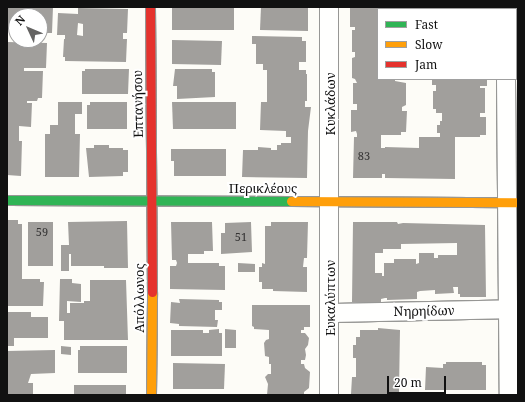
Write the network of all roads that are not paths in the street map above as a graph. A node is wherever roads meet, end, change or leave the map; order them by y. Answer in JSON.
{"nodes":[{"id":1,"x":150,"y":7,"type":"edge"},
{"id":2,"x":329,"y":7,"type":"edge"},
{"id":3,"x":506,"y":80,"type":"edge"},
{"id":4,"x":7,"y":200,"type":"edge"},
{"id":5,"x":152,"y":200,"type":"junction"},
{"id":6,"x":330,"y":201,"type":"junction"},
{"id":7,"x":512,"y":202,"type":"edge"},
{"id":8,"x":513,"y":309,"type":"edge"},
{"id":9,"x":330,"y":313,"type":"junction"},
{"id":10,"x":151,"y":395,"type":"edge"},
{"id":11,"x":330,"y":395,"type":"edge"},
{"id":12,"x":509,"y":395,"type":"edge"}],
"edges":[{"from":1,"to":5,"type":"street","name":"Επτανήσου"},
{"from":2,"to":6,"type":"street","name":"Κυκλάδων"},
{"from":3,"to":7,"type":"street"},
{"from":4,"to":5,"type":"street","name":"Περικλέους"},
{"from":5,"to":6,"type":"street","name":"Περικλέους"},
{"from":5,"to":10,"type":"street","name":"Απόλλωνος"},
{"from":6,"to":7,"type":"street","name":"Περικλέους"},
{"from":6,"to":9,"type":"street","name":"Ευκαλύπτων"},
{"from":7,"to":8,"type":"street"},
{"from":8,"to":9,"type":"street","name":"Νηρηίδων"},
{"from":8,"to":12,"type":"street"},
{"from":9,"to":11,"type":"street","name":"Ευκαλύπτων"}]}
